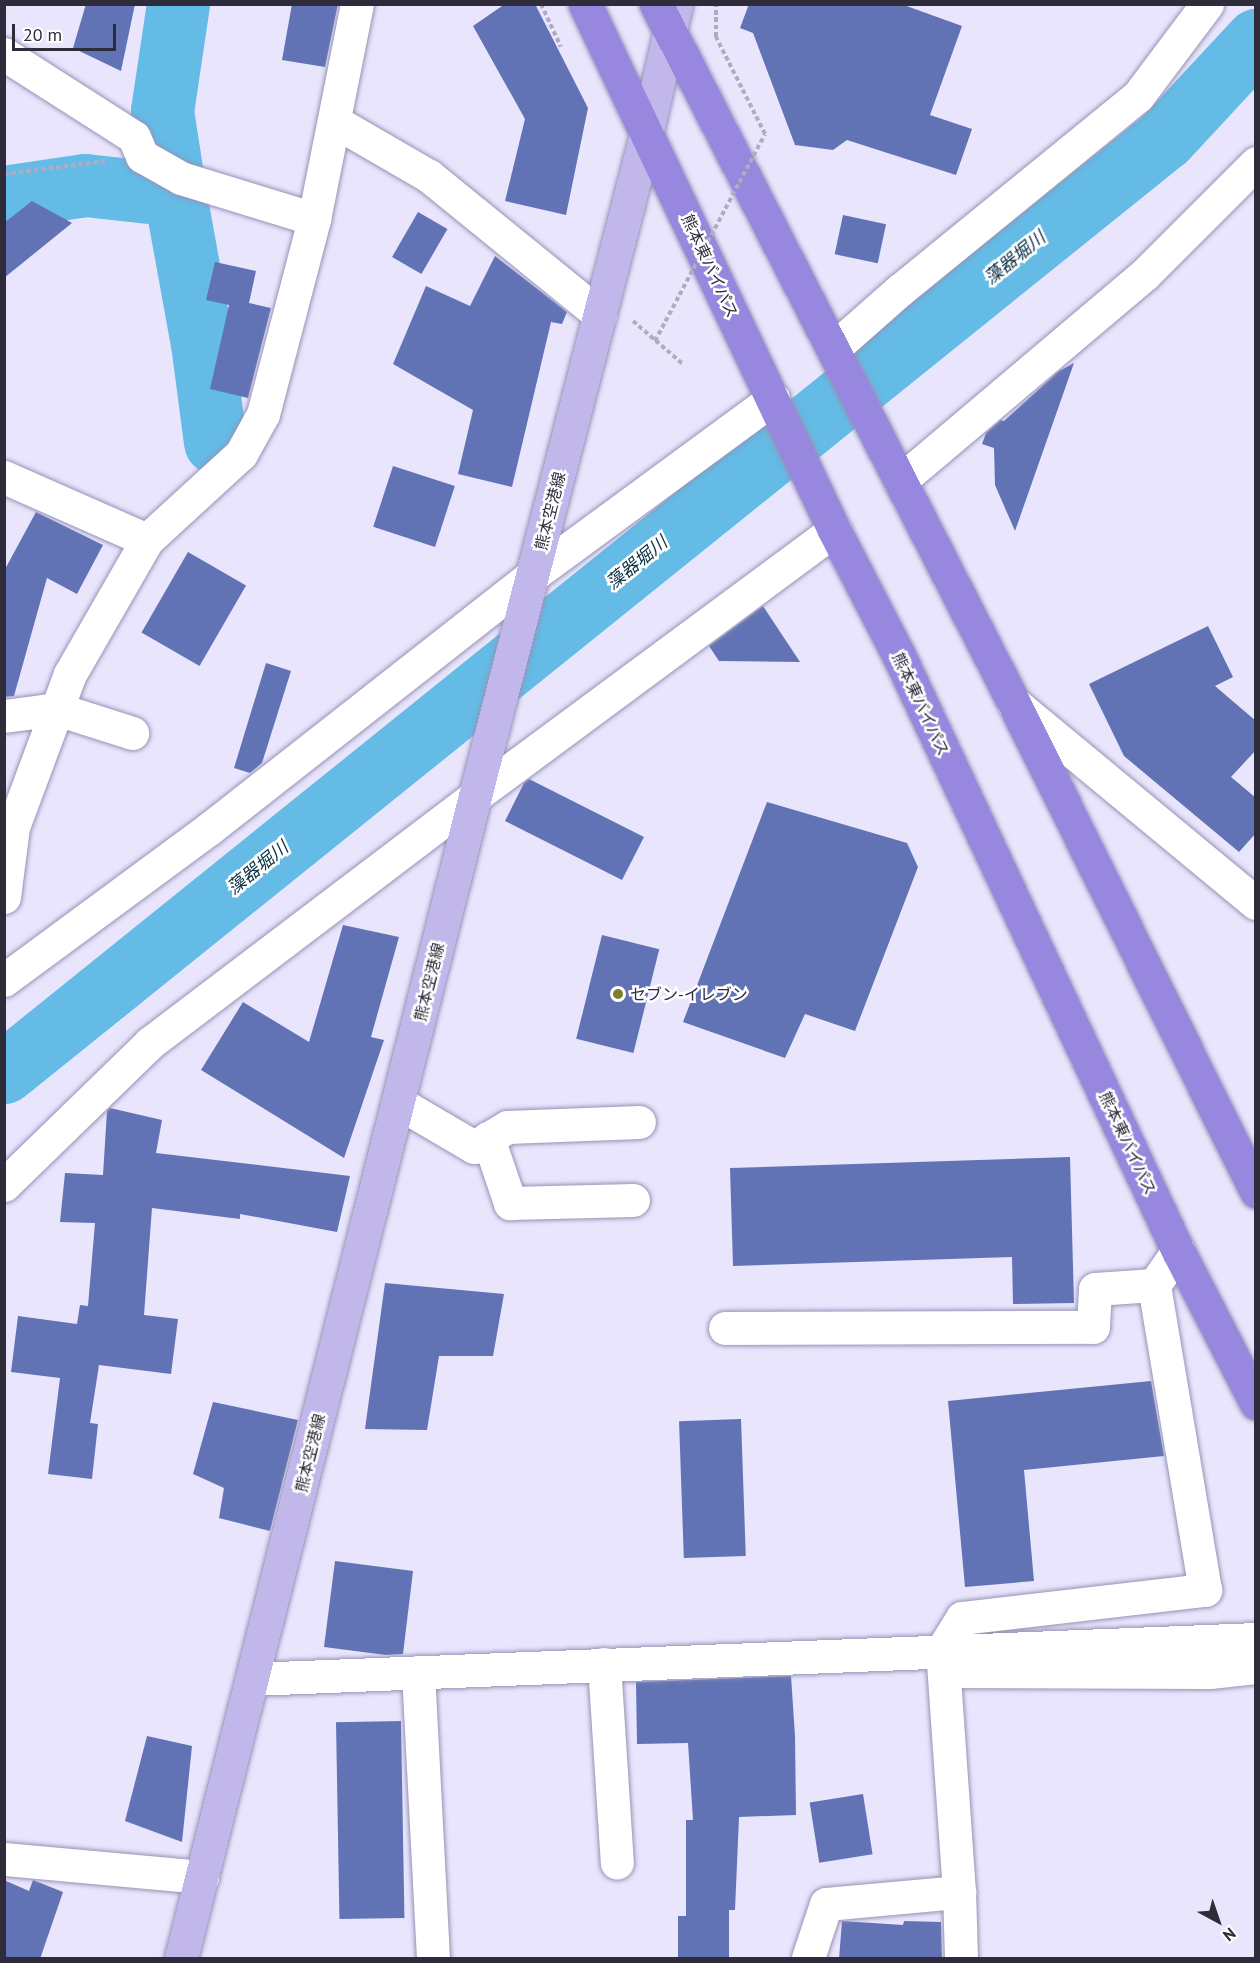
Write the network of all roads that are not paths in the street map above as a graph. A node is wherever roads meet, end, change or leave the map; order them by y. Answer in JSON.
{"nodes":[{"id":1,"x":357,"y":4,"type":"edge"},
{"id":2,"x":585,"y":4,"type":"edge"},
{"id":3,"x":1207,"y":4,"type":"edge"},
{"id":4,"x":667,"y":14,"type":"edge"},
{"id":5,"x":4,"y":54,"type":"edge"},
{"id":6,"x":334,"y":121,"type":"junction"},
{"id":7,"x":647,"y":131,"type":"junction"},
{"id":8,"x":1256,"y":163,"type":"edge"},
{"id":9,"x":314,"y":219,"type":"junction"},
{"id":10,"x":616,"y":317,"type":"junction"},
{"id":11,"x":833,"y":349,"type":"junction"},
{"id":12,"x":773,"y":399,"type":"junction"},
{"id":13,"x":4,"y":477,"type":"edge"},
{"id":14,"x":900,"y":481,"type":"junction"},
{"id":15,"x":834,"y":530,"type":"junction"},
{"id":16,"x":147,"y":540,"type":"junction"},
{"id":17,"x":530,"y":587,"type":"junction"},
{"id":18,"x":1014,"y":703,"type":"junction"},
{"id":19,"x":57,"y":709,"type":"junction"},
{"id":20,"x":4,"y":716,"type":"edge"},
{"id":21,"x":132,"y":733,"type":"dead end"},
{"id":22,"x":479,"y":783,"type":"junction"},
{"id":23,"x":4,"y":897,"type":"edge"},
{"id":24,"x":1256,"y":903,"type":"edge"},
{"id":25,"x":4,"y":980,"type":"edge"},
{"id":26,"x":399,"y":1103,"type":"junction"},
{"id":27,"x":639,"y":1122,"type":"dead end"},
{"id":28,"x":488,"y":1138,"type":"junction"},
{"id":29,"x":4,"y":1185,"type":"edge"},
{"id":30,"x":1256,"y":1191,"type":"edge"},
{"id":31,"x":633,"y":1200,"type":"dead end"},
{"id":32,"x":1178,"y":1251,"type":"junction"},
{"id":33,"x":1154,"y":1286,"type":"junction"},
{"id":34,"x":725,"y":1328,"type":"dead end"},
{"id":35,"x":1256,"y":1403,"type":"edge"},
{"id":36,"x":1256,"y":1639,"type":"edge"},
{"id":37,"x":943,"y":1661,"type":"junction"},
{"id":38,"x":604,"y":1664,"type":"junction"},
{"id":39,"x":1256,"y":1667,"type":"edge"},
{"id":40,"x":418,"y":1672,"type":"junction"},
{"id":41,"x":252,"y":1679,"type":"junction"},
{"id":42,"x":4,"y":1859,"type":"edge"},
{"id":43,"x":617,"y":1863,"type":"dead end"},
{"id":44,"x":202,"y":1877,"type":"junction"},
{"id":45,"x":960,"y":1892,"type":"junction"},
{"id":46,"x":181,"y":1959,"type":"edge"},
{"id":47,"x":433,"y":1959,"type":"edge"},
{"id":48,"x":808,"y":1959,"type":"edge"},
{"id":49,"x":961,"y":1959,"type":"edge"}],
"edges":[{"from":1,"to":6,"type":"street"},
{"from":2,"to":7,"type":"highway","name":"熊本東バイパス"},
{"from":3,"to":11,"type":"street"},
{"from":4,"to":7,"type":"main road","name":"熊本空港線"},
{"from":4,"to":11,"type":"highway"},
{"from":5,"to":9,"type":"street"},
{"from":6,"to":9,"type":"street"},
{"from":6,"to":10,"type":"street"},
{"from":7,"to":10,"type":"main road","name":"熊本空港線"},
{"from":7,"to":12,"type":"highway","name":"熊本東バイパス"},
{"from":8,"to":14,"type":"street"},
{"from":9,"to":16,"type":"street"},
{"from":10,"to":17,"type":"main road","name":"熊本空港線"},
{"from":11,"to":14,"type":"highway"},
{"from":12,"to":15,"type":"highway","name":"熊本東バイパス"},
{"from":12,"to":17,"type":"street"},
{"from":13,"to":16,"type":"street"},
{"from":14,"to":18,"type":"highway"},
{"from":15,"to":22,"type":"street"},
{"from":15,"to":32,"type":"highway","name":"熊本東バイパス"},
{"from":16,"to":19,"type":"street"},
{"from":17,"to":22,"type":"main road","name":"熊本空港線"},
{"from":17,"to":25,"type":"street"},
{"from":18,"to":24,"type":"street"},
{"from":18,"to":30,"type":"highway"},
{"from":19,"to":20,"type":"street"},
{"from":19,"to":21,"type":"street"},
{"from":19,"to":23,"type":"street"},
{"from":22,"to":26,"type":"main road","name":"熊本空港線"},
{"from":22,"to":29,"type":"street"},
{"from":26,"to":28,"type":"street"},
{"from":26,"to":41,"type":"main road","name":"熊本空港線"},
{"from":27,"to":28,"type":"street"},
{"from":28,"to":31,"type":"street"},
{"from":32,"to":33,"type":"street"},
{"from":32,"to":35,"type":"highway","name":"熊本東バイパス"},
{"from":33,"to":34,"type":"street"},
{"from":33,"to":37,"type":"street"},
{"from":36,"to":37,"type":"street"},
{"from":37,"to":38,"type":"street"},
{"from":37,"to":39,"type":"street"},
{"from":37,"to":45,"type":"street"},
{"from":38,"to":40,"type":"street"},
{"from":38,"to":43,"type":"street"},
{"from":40,"to":41,"type":"street"},
{"from":40,"to":47,"type":"street"},
{"from":41,"to":44,"type":"main road","name":"熊本空港線"},
{"from":42,"to":44,"type":"street"},
{"from":44,"to":46,"type":"main road","name":"熊本空港線"},
{"from":45,"to":48,"type":"street"},
{"from":45,"to":49,"type":"street"}]}
